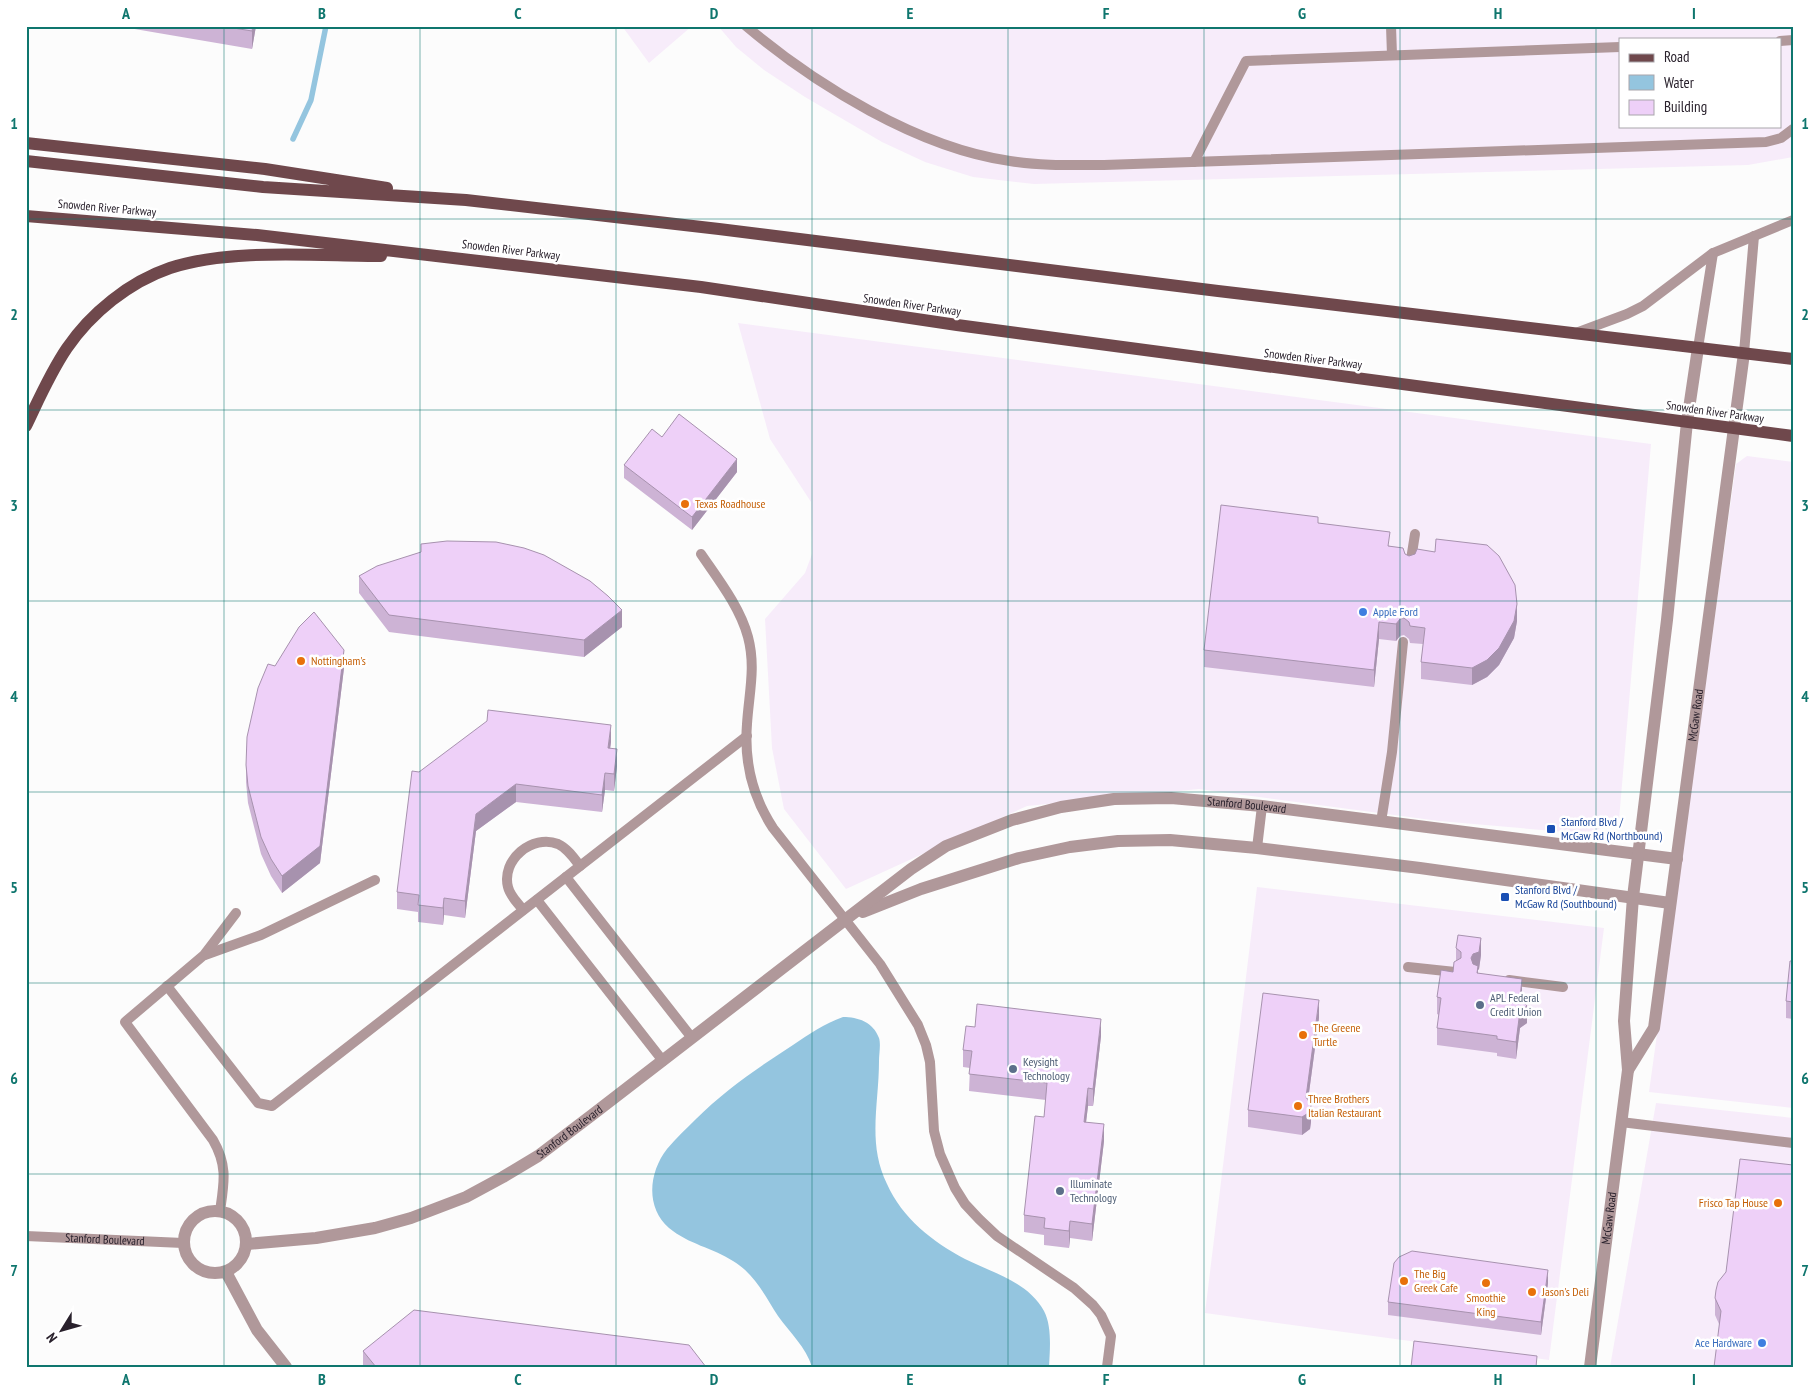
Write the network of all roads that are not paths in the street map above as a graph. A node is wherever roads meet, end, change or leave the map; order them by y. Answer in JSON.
{"nodes":[{"id":1,"x":746,"y":26,"type":"edge"},
{"id":2,"x":1391,"y":26,"type":"edge"},
{"id":3,"x":1619,"y":47,"type":"edge"},
{"id":4,"x":1392,"y":55,"type":"junction"},
{"id":5,"x":1793,"y":129,"type":"edge"},
{"id":6,"x":26,"y":143,"type":"edge"},
{"id":7,"x":26,"y":161,"type":"edge"},
{"id":8,"x":1194,"y":162,"type":"junction"},
{"id":9,"x":466,"y":200,"type":"junction"},
{"id":10,"x":26,"y":216,"type":"edge"},
{"id":11,"x":1793,"y":220,"type":"edge"},
{"id":12,"x":1754,"y":236,"type":"junction"},
{"id":13,"x":1713,"y":253,"type":"junction"},
{"id":14,"x":447,"y":256,"type":"junction"},
{"id":15,"x":1576,"y":334,"type":"junction"},
{"id":16,"x":1698,"y":348,"type":"junction"},
{"id":17,"x":1744,"y":353,"type":"junction"},
{"id":18,"x":1793,"y":359,"type":"edge"},
{"id":19,"x":1687,"y":422,"type":"junction"},
{"id":20,"x":26,"y":426,"type":"edge"},
{"id":21,"x":1734,"y":428,"type":"junction"},
{"id":22,"x":1793,"y":436,"type":"edge"},
{"id":23,"x":1415,"y":534,"type":"dead end"},
{"id":24,"x":702,"y":554,"type":"dead end"},
{"id":25,"x":1410,"y":566,"type":"edge"},
{"id":26,"x":1403,"y":642,"type":"dead end"},
{"id":27,"x":747,"y":736,"type":"junction"},
{"id":28,"x":1262,"y":806,"type":"junction"},
{"id":29,"x":1381,"y":822,"type":"junction"},
{"id":30,"x":1257,"y":848,"type":"junction"},
{"id":31,"x":1639,"y":853,"type":"junction"},
{"id":32,"x":1677,"y":858,"type":"junction"},
{"id":33,"x":580,"y":866,"type":"junction"},
{"id":34,"x":566,"y":877,"type":"junction"},
{"id":35,"x":375,"y":880,"type":"dead end"},
{"id":36,"x":1633,"y":897,"type":"junction"},
{"id":37,"x":536,"y":900,"type":"junction"},
{"id":38,"x":1670,"y":903,"type":"junction"},
{"id":39,"x":523,"y":910,"type":"junction"},
{"id":40,"x":236,"y":913,"type":"dead end"},
{"id":41,"x":844,"y":920,"type":"junction"},
{"id":42,"x":204,"y":955,"type":"junction"},
{"id":43,"x":1408,"y":967,"type":"dead end"},
{"id":44,"x":1455,"y":972,"type":"edge"},
{"id":45,"x":1498,"y":978,"type":"edge"},
{"id":46,"x":167,"y":986,"type":"junction"},
{"id":47,"x":1562,"y":987,"type":"dead end"},
{"id":48,"x":692,"y":1038,"type":"junction"},
{"id":49,"x":662,"y":1061,"type":"junction"},
{"id":50,"x":1628,"y":1070,"type":"junction"},
{"id":51,"x":1621,"y":1122,"type":"junction"},
{"id":52,"x":1793,"y":1143,"type":"edge"},
{"id":53,"x":220,"y":1211,"type":"junction"},
{"id":54,"x":26,"y":1236,"type":"edge"},
{"id":55,"x":183,"y":1243,"type":"junction"},
{"id":56,"x":247,"y":1244,"type":"junction"},
{"id":57,"x":226,"y":1272,"type":"junction"},
{"id":58,"x":286,"y":1367,"type":"edge"},
{"id":59,"x":1107,"y":1367,"type":"edge"},
{"id":60,"x":1590,"y":1367,"type":"edge"}],
"edges":[{"from":1,"to":8,"type":"lane"},
{"from":2,"to":4,"type":"lane"},
{"from":3,"to":4,"type":"lane"},
{"from":4,"to":8,"type":"lane"},
{"from":5,"to":8,"type":"lane"},
{"from":6,"to":9,"type":"main road"},
{"from":7,"to":9,"type":"main road"},
{"from":9,"to":15,"type":"main road"},
{"from":10,"to":14,"type":"main road","name":"Snowden River Parkway"},
{"from":11,"to":12,"type":"lane"},
{"from":12,"to":13,"type":"lane"},
{"from":12,"to":17,"type":"lane"},
{"from":13,"to":15,"type":"lane"},
{"from":13,"to":16,"type":"lane"},
{"from":14,"to":19,"type":"main road","name":"Snowden River Parkway"},
{"from":14,"to":20,"type":"main road"},
{"from":15,"to":16,"type":"main road"},
{"from":16,"to":17,"type":"main road"},
{"from":16,"to":19,"type":"street","name":"McGaw Road"},
{"from":17,"to":18,"type":"main road"},
{"from":17,"to":21,"type":"street","name":"McGaw Road"},
{"from":19,"to":21,"type":"main road","name":"Snowden River Parkway"},
{"from":19,"to":31,"type":"street","name":"McGaw Road"},
{"from":21,"to":22,"type":"main road","name":"Snowden River Parkway"},
{"from":21,"to":32,"type":"street","name":"McGaw Road"},
{"from":23,"to":25,"type":"lane"},
{"from":24,"to":27,"type":"lane"},
{"from":26,"to":29,"type":"lane"},
{"from":27,"to":33,"type":"lane"},
{"from":27,"to":41,"type":"lane"},
{"from":28,"to":29,"type":"street","name":"Stanford Boulevard"},
{"from":28,"to":30,"type":"lane"},
{"from":28,"to":41,"type":"street","name":"Stanford Boulevard"},
{"from":29,"to":31,"type":"street","name":"Stanford Boulevard"},
{"from":30,"to":36,"type":"street","name":"Stanford Boulevard"},
{"from":30,"to":41,"type":"street","name":"Stanford Boulevard"},
{"from":31,"to":32,"type":"street","name":"Stanford Boulevard"},
{"from":31,"to":36,"type":"street","name":"McGaw Road"},
{"from":32,"to":38,"type":"street","name":"McGaw Road"},
{"from":33,"to":34,"type":"lane"},
{"from":33,"to":39,"type":"lane"},
{"from":34,"to":37,"type":"lane"},
{"from":34,"to":48,"type":"lane"},
{"from":35,"to":42,"type":"lane"},
{"from":36,"to":38,"type":"street","name":"Stanford Boulevard"},
{"from":36,"to":50,"type":"street","name":"McGaw Road"},
{"from":37,"to":39,"type":"lane"},
{"from":37,"to":49,"type":"lane"},
{"from":38,"to":50,"type":"street","name":"McGaw Road"},
{"from":39,"to":46,"type":"lane"},
{"from":40,"to":42,"type":"lane"},
{"from":41,"to":48,"type":"street","name":"Stanford Boulevard"},
{"from":41,"to":59,"type":"lane"},
{"from":42,"to":46,"type":"lane"},
{"from":43,"to":44,"type":"lane"},
{"from":45,"to":47,"type":"lane"},
{"from":46,"to":53,"type":"lane"},
{"from":48,"to":49,"type":"street","name":"Stanford Boulevard"},
{"from":49,"to":56,"type":"street","name":"Stanford Boulevard"},
{"from":50,"to":51,"type":"street","name":"McGaw Road"},
{"from":51,"to":52,"type":"lane"},
{"from":51,"to":60,"type":"street","name":"McGaw Road"},
{"from":53,"to":55,"type":"street"},
{"from":53,"to":56,"type":"street"},
{"from":54,"to":55,"type":"lane","name":"Stanford Boulevard"},
{"from":55,"to":57,"type":"street"},
{"from":56,"to":57,"type":"street"},
{"from":57,"to":58,"type":"street"}]}
